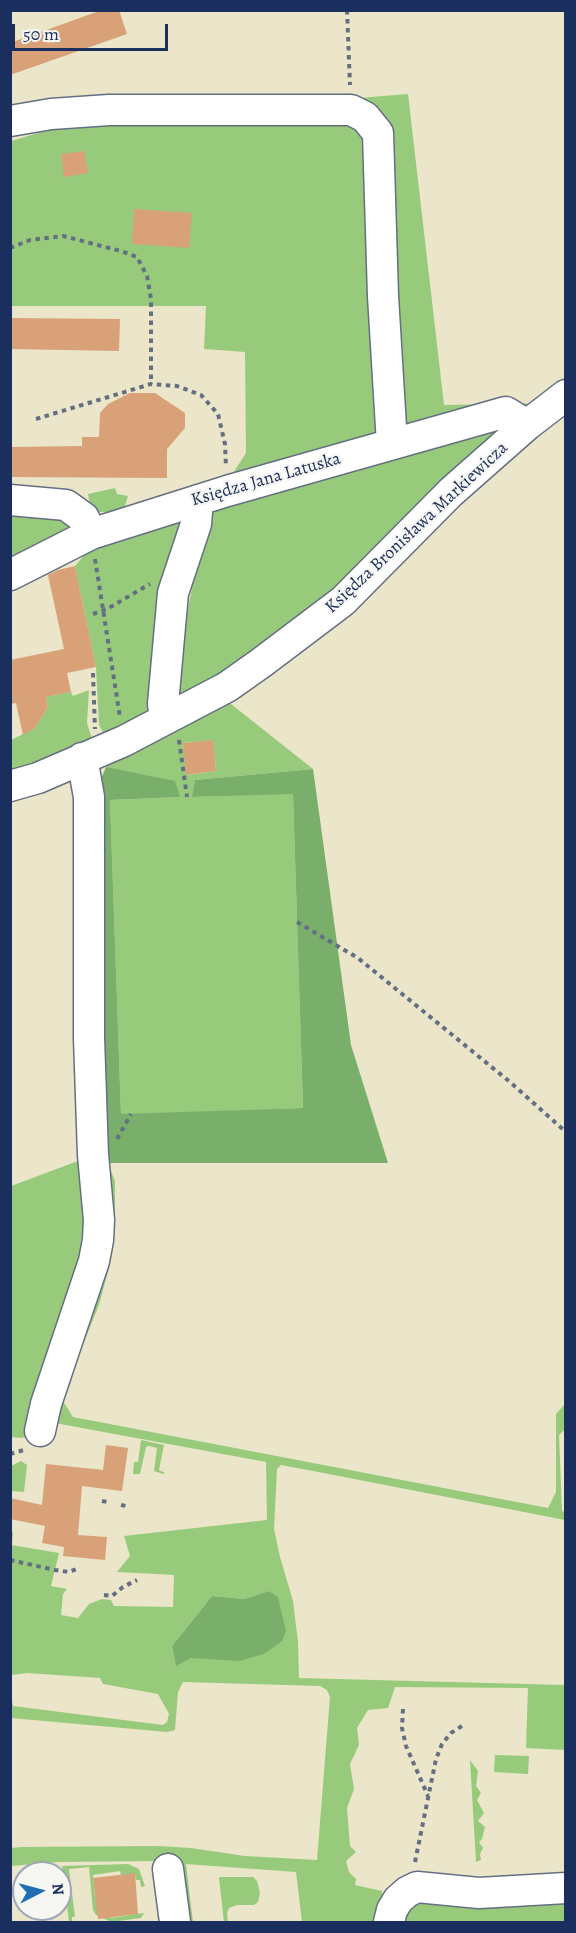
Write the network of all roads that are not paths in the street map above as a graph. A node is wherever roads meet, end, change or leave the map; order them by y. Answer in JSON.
{"nodes":[{"id":1,"x":10,"y":121,"type":"edge"},
{"id":2,"x":566,"y":395,"type":"edge"},
{"id":3,"x":527,"y":425,"type":"junction"},
{"id":4,"x":392,"y":444,"type":"junction"},
{"id":5,"x":10,"y":500,"type":"edge"},
{"id":6,"x":198,"y":500,"type":"junction"},
{"id":7,"x":91,"y":534,"type":"junction"},
{"id":8,"x":10,"y":575,"type":"edge"},
{"id":9,"x":165,"y":719,"type":"junction"},
{"id":10,"x":103,"y":749,"type":"junction"},
{"id":11,"x":10,"y":786,"type":"edge"},
{"id":12,"x":40,"y":1431,"type":"dead end"},
{"id":13,"x":168,"y":1869,"type":"dead end"},
{"id":14,"x":566,"y":1888,"type":"edge"},
{"id":15,"x":175,"y":1923,"type":"edge"},
{"id":16,"x":389,"y":1923,"type":"edge"}],
"edges":[{"from":1,"to":4,"type":"street"},
{"from":2,"to":3,"type":"street","name":"Księdza Bronisława Markiewicza"},
{"from":3,"to":4,"type":"street","name":"Księdza Jana Latuska"},
{"from":3,"to":9,"type":"street","name":"Księdza Bronisława Markiewicza"},
{"from":4,"to":6,"type":"street","name":"Księdza Jana Latuska"},
{"from":5,"to":7,"type":"street"},
{"from":6,"to":7,"type":"street","name":"Księdza Jana Latuska"},
{"from":6,"to":9,"type":"street"},
{"from":7,"to":8,"type":"street","name":"Księdza Jana Latuska"},
{"from":9,"to":10,"type":"street","name":"Księdza Bronisława Markiewicza"},
{"from":10,"to":11,"type":"street","name":"Księdza Bronisława Markiewicza"},
{"from":10,"to":12,"type":"street"},
{"from":13,"to":15,"type":"street"},
{"from":14,"to":16,"type":"street"}]}
